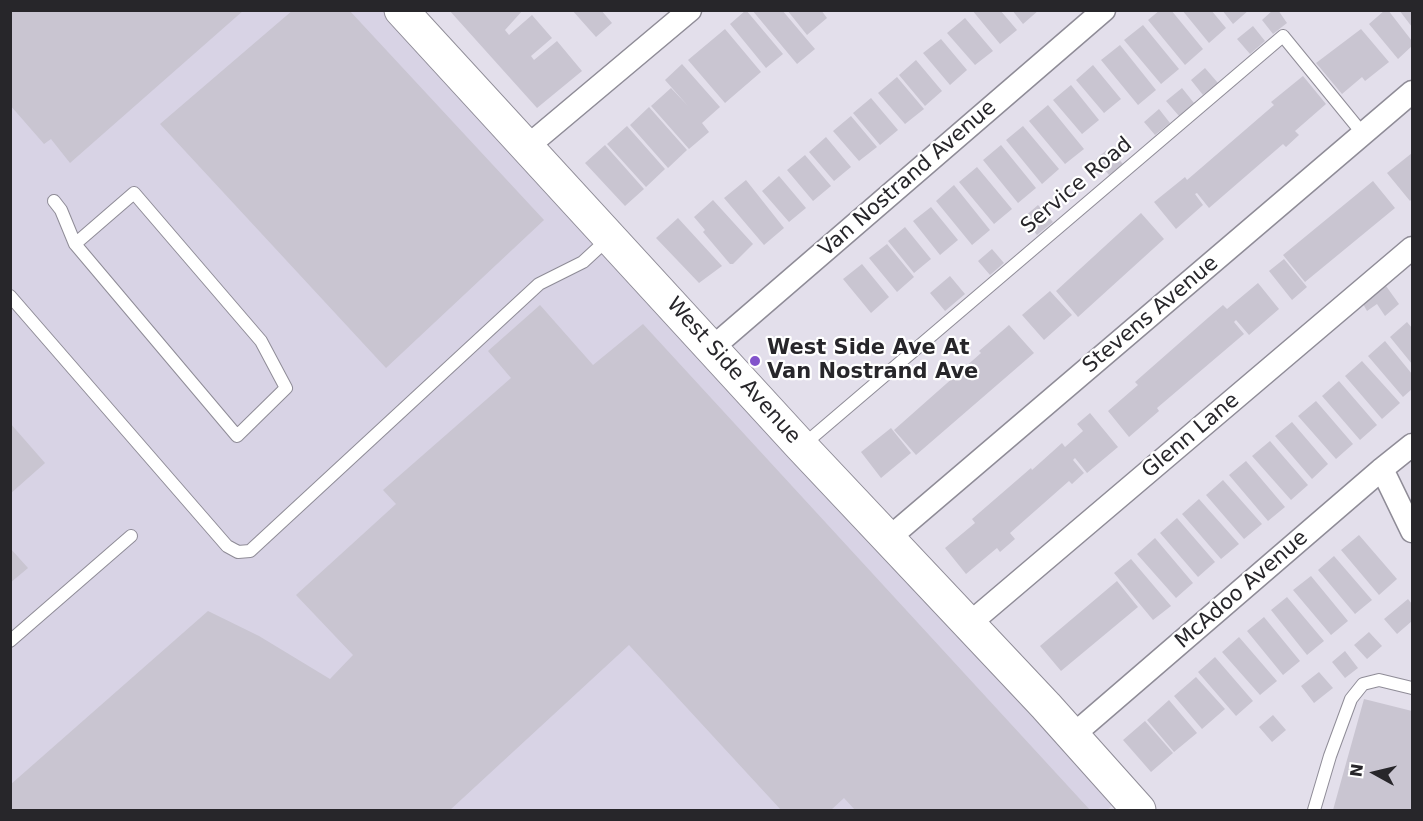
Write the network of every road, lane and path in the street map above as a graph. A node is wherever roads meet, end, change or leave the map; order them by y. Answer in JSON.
{"nodes":[{"id":1,"x":401,"y":10,"type":"edge"},
{"id":2,"x":690,"y":10,"type":"edge"},
{"id":3,"x":1104,"y":10,"type":"edge"},
{"id":4,"x":1413,"y":92,"type":"edge"},
{"id":5,"x":1363,"y":134,"type":"junction"},
{"id":6,"x":528,"y":146,"type":"junction"},
{"id":7,"x":54,"y":201,"type":"dead end"},
{"id":8,"x":610,"y":237,"type":"junction"},
{"id":9,"x":75,"y":244,"type":"junction"},
{"id":10,"x":1413,"y":248,"type":"edge"},
{"id":11,"x":10,"y":296,"type":"edge"},
{"id":12,"x":712,"y":348,"type":"junction"},
{"id":13,"x":1413,"y":445,"type":"edge"},
{"id":14,"x":801,"y":446,"type":"junction"},
{"id":15,"x":1382,"y":469,"type":"junction"},
{"id":16,"x":1413,"y":531,"type":"edge"},
{"id":17,"x":131,"y":536,"type":"dead end"},
{"id":18,"x":889,"y":538,"type":"junction"},
{"id":19,"x":969,"y":624,"type":"junction"},
{"id":20,"x":10,"y":641,"type":"edge"},
{"id":21,"x":1412,"y":688,"type":"edge"},
{"id":22,"x":1072,"y":736,"type":"junction"},
{"id":23,"x":1139,"y":810,"type":"edge"},
{"id":24,"x":1314,"y":810,"type":"edge"}],
"edges":[{"from":1,"to":6,"type":"main road","name":"West Side Avenue"},
{"from":2,"to":6,"type":"street"},
{"from":3,"to":12,"type":"street","name":"Van Nostrand Avenue"},
{"from":4,"to":5,"type":"street","name":"Stevens Avenue"},
{"from":5,"to":14,"type":"lane","name":"Service Road"},
{"from":5,"to":18,"type":"street","name":"Stevens Avenue"},
{"from":6,"to":8,"type":"main road","name":"West Side Avenue"},
{"from":7,"to":9,"type":"lane"},
{"from":8,"to":11,"type":"lane"},
{"from":8,"to":12,"type":"main road","name":"West Side Avenue"},
{"from":9,"to":9,"type":"lane"},
{"from":10,"to":19,"type":"street","name":"Glenn Lane"},
{"from":12,"to":14,"type":"main road","name":"West Side Avenue"},
{"from":13,"to":15,"type":"street","name":"McAdoo Avenue"},
{"from":14,"to":18,"type":"main road","name":"West Side Avenue"},
{"from":15,"to":16,"type":"street"},
{"from":15,"to":22,"type":"street","name":"McAdoo Avenue"},
{"from":17,"to":20,"type":"lane"},
{"from":18,"to":19,"type":"main road","name":"West Side Avenue"},
{"from":19,"to":22,"type":"main road","name":"West Side Avenue"},
{"from":21,"to":24,"type":"lane"},
{"from":22,"to":23,"type":"main road","name":"West Side Avenue"}]}
